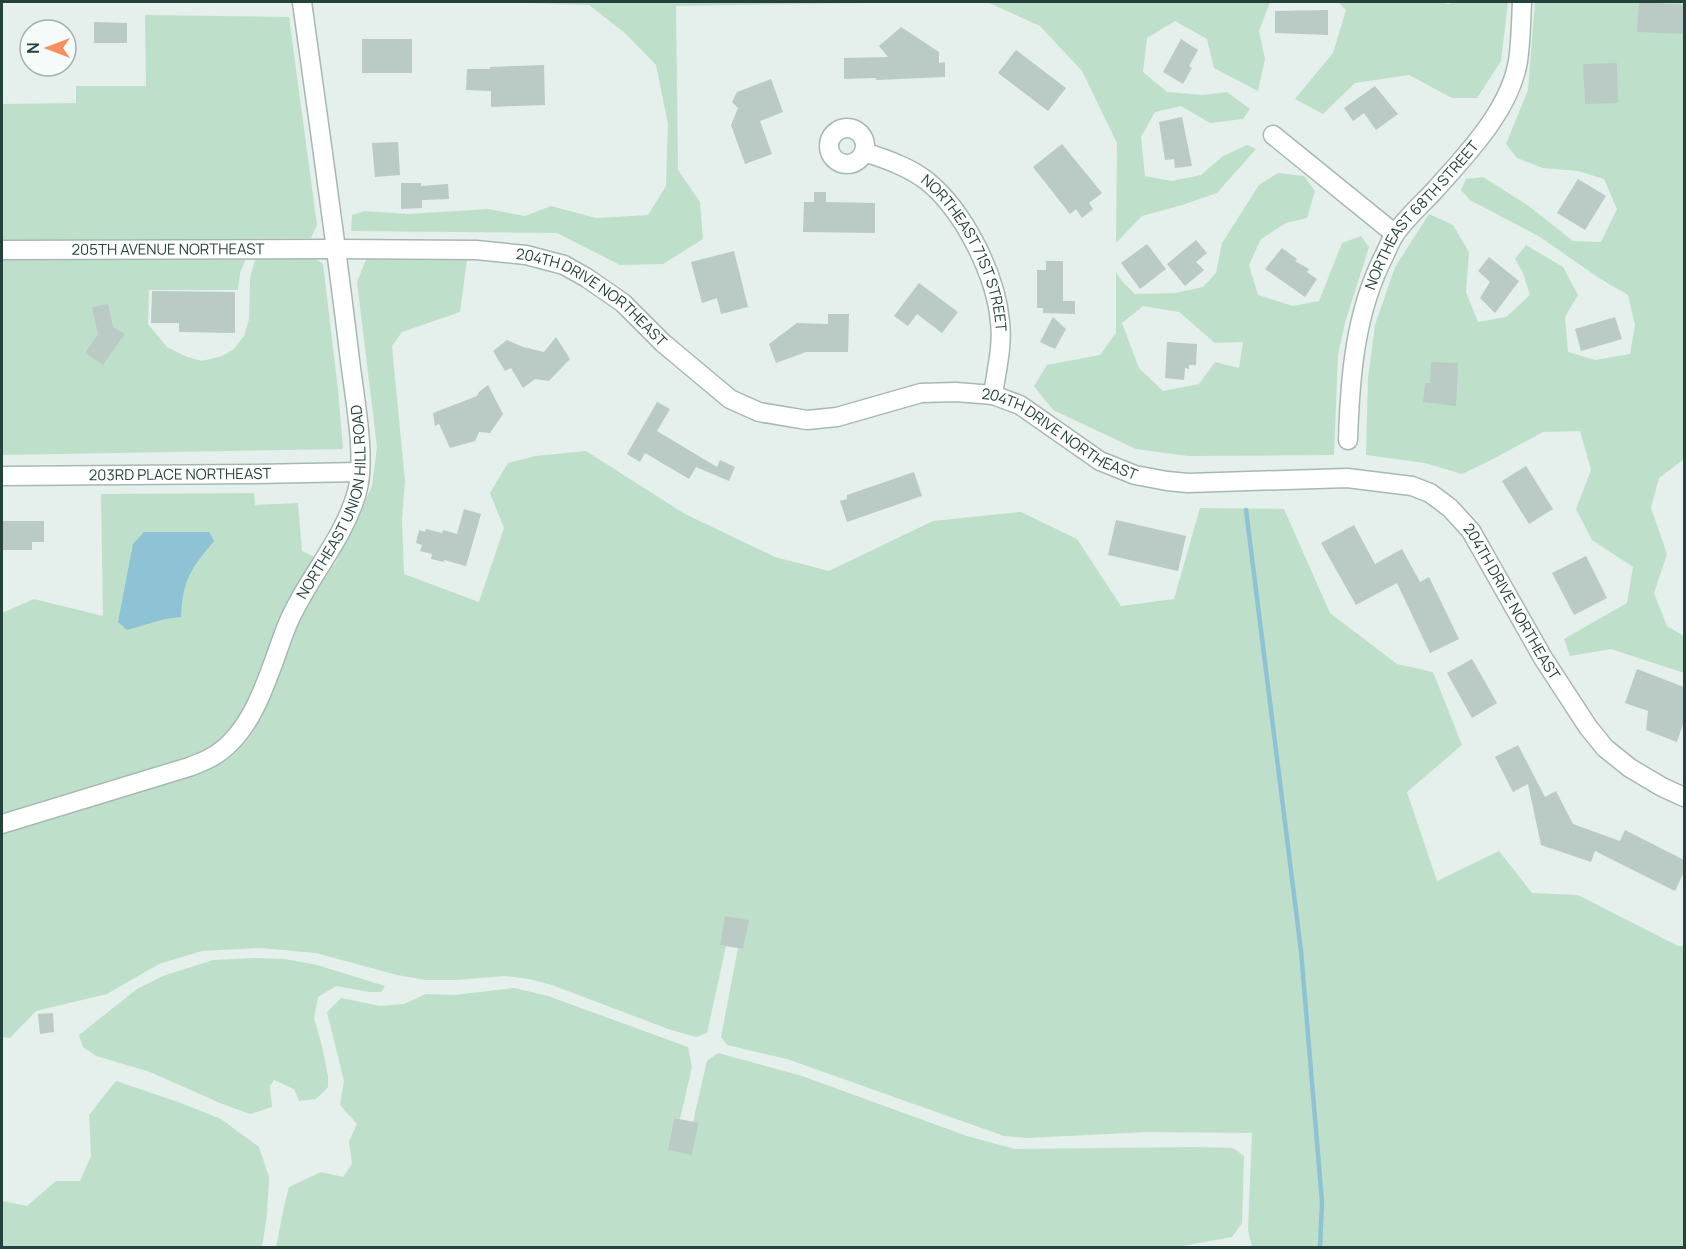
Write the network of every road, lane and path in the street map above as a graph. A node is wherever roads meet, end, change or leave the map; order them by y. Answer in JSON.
{"nodes":[{"id":1,"x":302,"y":2,"type":"edge"},
{"id":2,"x":1522,"y":2,"type":"edge"},
{"id":3,"x":1273,"y":135,"type":"dead end"},
{"id":4,"x":864,"y":152,"type":"dead end"},
{"id":5,"x":1395,"y":234,"type":"junction"},
{"id":6,"x":336,"y":249,"type":"junction"},
{"id":7,"x":2,"y":250,"type":"edge"},
{"id":8,"x":993,"y":395,"type":"junction"},
{"id":9,"x":1347,"y":440,"type":"dead end"},
{"id":10,"x":360,"y":472,"type":"junction"},
{"id":11,"x":2,"y":476,"type":"edge"},
{"id":12,"x":1684,"y":797,"type":"edge"},
{"id":13,"x":2,"y":824,"type":"edge"}],
"edges":[{"from":1,"to":6,"type":"street","name":"NORTHEAST UNION HILL ROAD"},
{"from":2,"to":5,"type":"street","name":"NORTHEAST 68TH STREET"},
{"from":3,"to":5,"type":"street"},
{"from":4,"to":8,"type":"street","name":"NORTHEAST 71ST STREET"},
{"from":5,"to":9,"type":"street","name":"NORTHEAST 68TH STREET"},
{"from":6,"to":7,"type":"street","name":"205TH AVENUE NORTHEAST"},
{"from":6,"to":8,"type":"street","name":"204TH DRIVE NORTHEAST"},
{"from":6,"to":10,"type":"street","name":"NORTHEAST UNION HILL ROAD"},
{"from":8,"to":12,"type":"street","name":"204TH DRIVE NORTHEAST"},
{"from":10,"to":11,"type":"street","name":"203RD PLACE NORTHEAST"},
{"from":10,"to":13,"type":"street","name":"NORTHEAST UNION HILL ROAD"}]}
